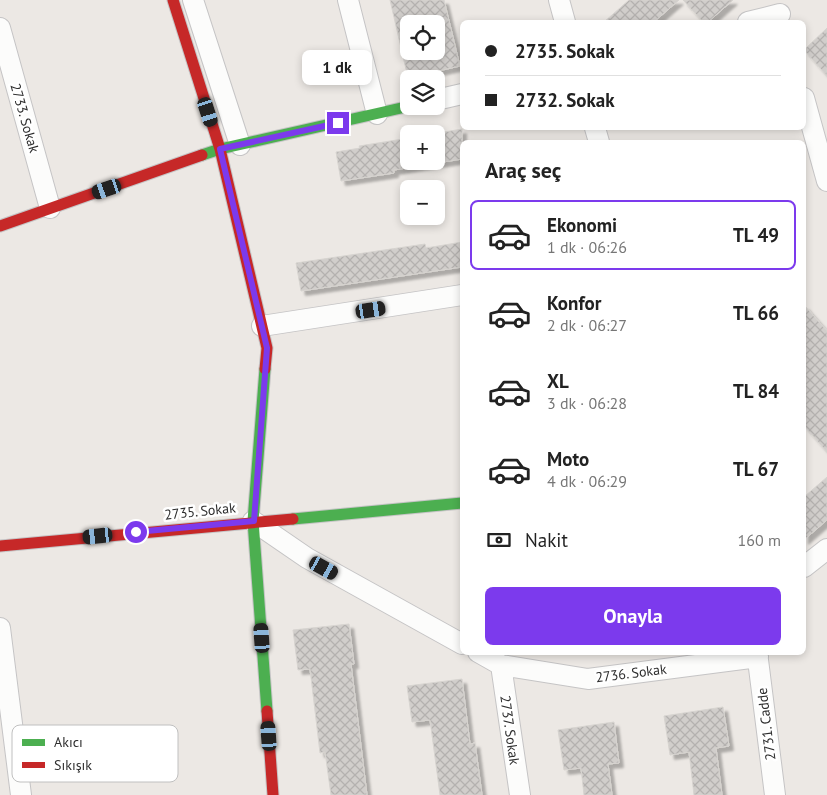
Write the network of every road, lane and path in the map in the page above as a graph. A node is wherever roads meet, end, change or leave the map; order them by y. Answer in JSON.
{"nodes":[{"id":1,"x":173,"y":0,"type":"edge"},
{"id":2,"x":193,"y":0,"type":"edge"},
{"id":3,"x":348,"y":0,"type":"edge"},
{"id":4,"x":559,"y":0,"type":"edge"},
{"id":5,"x":779,"y":12,"type":"edge"},
{"id":6,"x":564,"y":20,"type":"edge"},
{"id":7,"x":754,"y":20,"type":"edge"},
{"id":8,"x":0,"y":28,"type":"edge"},
{"id":9,"x":460,"y":94,"type":"edge"},
{"id":10,"x":445,"y":98,"type":"edge"},
{"id":11,"x":806,"y":105,"type":"edge"},
{"id":12,"x":400,"y":108,"type":"edge"},
{"id":13,"x":376,"y":114,"type":"junction"},
{"id":14,"x":240,"y":145,"type":"junction"},
{"id":15,"x":220,"y":149,"type":"junction"},
{"id":16,"x":827,"y":180,"type":"edge"},
{"id":17,"x":50,"y":208,"type":"junction"},
{"id":18,"x":0,"y":226,"type":"edge"},
{"id":19,"x":460,"y":295,"type":"edge"},
{"id":20,"x":262,"y":326,"type":"junction"},
{"id":21,"x":460,"y":503,"type":"edge"},
{"id":22,"x":254,"y":521,"type":"junction"},
{"id":23,"x":0,"y":546,"type":"edge"},
{"id":24,"x":827,"y":549,"type":"edge"},
{"id":25,"x":806,"y":565,"type":"edge"},
{"id":26,"x":0,"y":628,"type":"edge"},
{"id":27,"x":460,"y":643,"type":"edge"},
{"id":28,"x":483,"y":655,"type":"edge"},
{"id":29,"x":758,"y":655,"type":"edge"},
{"id":30,"x":501,"y":665,"type":"junction"},
{"id":31,"x":12,"y":725,"type":"edge"},
{"id":32,"x":19,"y":782,"type":"edge"},
{"id":33,"x":21,"y":795,"type":"edge"},
{"id":34,"x":273,"y":795,"type":"edge"},
{"id":35,"x":520,"y":795,"type":"edge"},
{"id":36,"x":775,"y":795,"type":"edge"}],
"edges":[{"from":1,"to":15,"type":"street"},
{"from":2,"to":14,"type":"street"},
{"from":3,"to":13,"type":"street"},
{"from":4,"to":6,"type":"street"},
{"from":5,"to":7,"type":"street"},
{"from":8,"to":17,"type":"street","name":"2733. Sokak"},
{"from":9,"to":10,"type":"street"},
{"from":11,"to":16,"type":"street"},
{"from":12,"to":13,"type":"street"},
{"from":13,"to":14,"type":"street"},
{"from":14,"to":15,"type":"street"},
{"from":15,"to":17,"type":"street"},
{"from":15,"to":20,"type":"street"},
{"from":17,"to":18,"type":"street"},
{"from":19,"to":20,"type":"street"},
{"from":20,"to":22,"type":"street"},
{"from":21,"to":22,"type":"street","name":"2735. Sokak"},
{"from":22,"to":23,"type":"street","name":"2735. Sokak"},
{"from":22,"to":27,"type":"street"},
{"from":22,"to":34,"type":"street"},
{"from":24,"to":25,"type":"street"},
{"from":26,"to":31,"type":"street"},
{"from":28,"to":30,"type":"street","name":"2736. Sokak"},
{"from":29,"to":30,"type":"street","name":"2736. Sokak"},
{"from":29,"to":36,"type":"street","name":"2731. Cadde"},
{"from":30,"to":35,"type":"street","name":"2737. Sokak"},
{"from":32,"to":33,"type":"street"}]}
